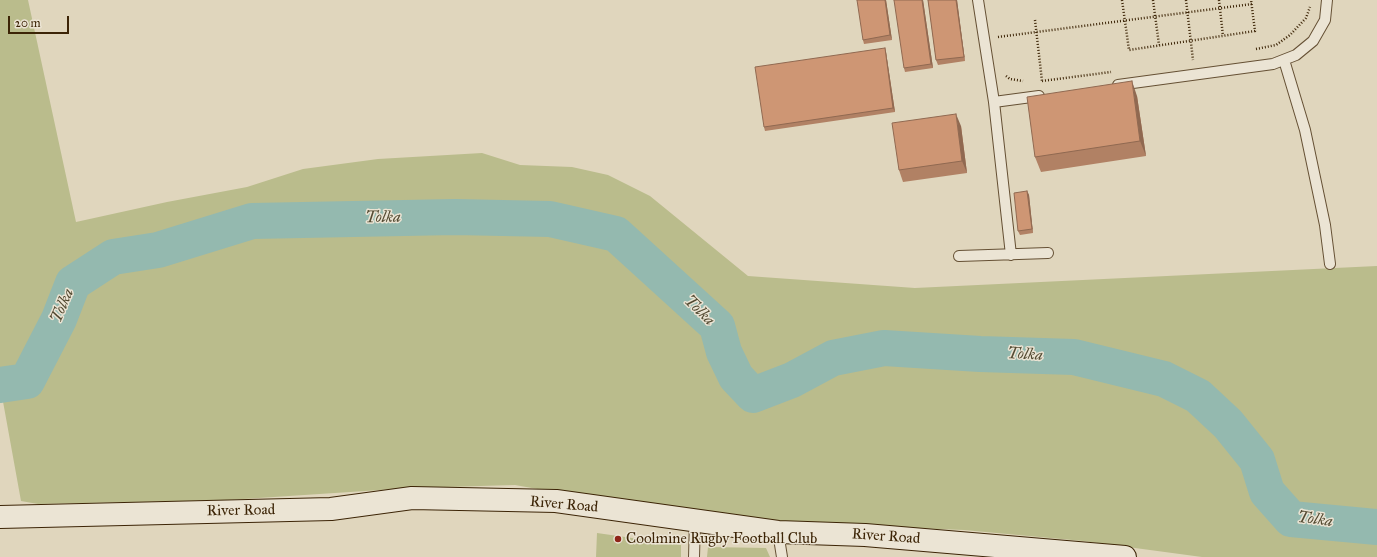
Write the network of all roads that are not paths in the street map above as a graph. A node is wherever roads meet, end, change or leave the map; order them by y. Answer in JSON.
{"nodes":[{"id":1,"x":978,"y":0,"type":"edge"},
{"id":2,"x":1327,"y":0,"type":"edge"},
{"id":3,"x":1284,"y":60,"type":"junction"},
{"id":4,"x":1110,"y":86,"type":"edge"},
{"id":5,"x":1048,"y":95,"type":"edge"},
{"id":6,"x":994,"y":102,"type":"junction"},
{"id":7,"x":1048,"y":253,"type":"dead end"},
{"id":8,"x":1011,"y":255,"type":"junction"},
{"id":9,"x":959,"y":256,"type":"dead end"},
{"id":10,"x":1330,"y":264,"type":"dead end"},
{"id":11,"x":0,"y":517,"type":"edge"},
{"id":12,"x":695,"y":521,"type":"junction"},
{"id":13,"x":778,"y":532,"type":"junction"},
{"id":14,"x":694,"y":557,"type":"edge"},
{"id":15,"x":782,"y":557,"type":"edge"},
{"id":16,"x":1125,"y":557,"type":"edge"}],
"edges":[{"from":1,"to":6,"type":"lane"},
{"from":2,"to":3,"type":"lane"},
{"from":3,"to":4,"type":"lane"},
{"from":3,"to":10,"type":"lane"},
{"from":5,"to":6,"type":"lane"},
{"from":6,"to":8,"type":"lane"},
{"from":7,"to":8,"type":"lane"},
{"from":8,"to":9,"type":"lane"},
{"from":11,"to":12,"type":"main road","name":"River Road"},
{"from":12,"to":13,"type":"main road","name":"River Road"},
{"from":12,"to":14,"type":"lane"},
{"from":13,"to":15,"type":"lane"},
{"from":13,"to":16,"type":"main road","name":"River Road"}]}
